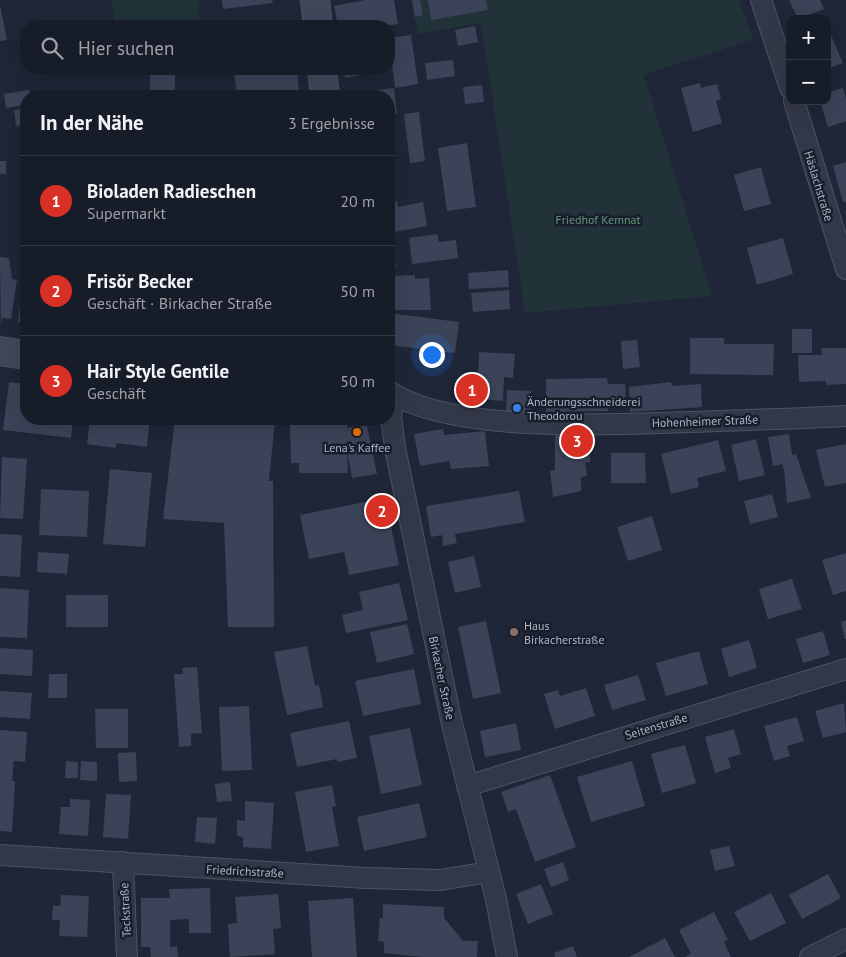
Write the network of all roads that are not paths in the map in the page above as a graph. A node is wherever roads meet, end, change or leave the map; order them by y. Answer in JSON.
{"nodes":[{"id":1,"x":315,"y":0,"type":"edge"},
{"id":2,"x":760,"y":0,"type":"edge"},
{"id":3,"x":317,"y":20,"type":"edge"},
{"id":4,"x":323,"y":75,"type":"edge"},
{"id":5,"x":786,"y":76,"type":"edge"},
{"id":6,"x":324,"y":90,"type":"edge"},
{"id":7,"x":795,"y":105,"type":"edge"},
{"id":8,"x":846,"y":269,"type":"edge"},
{"id":9,"x":0,"y":352,"type":"edge"},
{"id":10,"x":20,"y":354,"type":"edge"},
{"id":11,"x":395,"y":395,"type":"edge"},
{"id":12,"x":846,"y":416,"type":"edge"},
{"id":13,"x":392,"y":425,"type":"edge"},
{"id":14,"x":846,"y":668,"type":"edge"},
{"id":15,"x":467,"y":786,"type":"junction"},
{"id":16,"x":0,"y":855,"type":"edge"},
{"id":17,"x":122,"y":862,"type":"junction"},
{"id":18,"x":489,"y":872,"type":"junction"},
{"id":19,"x":846,"y":939,"type":"edge"},
{"id":20,"x":127,"y":957,"type":"edge"},
{"id":21,"x":507,"y":957,"type":"edge"},
{"id":22,"x":810,"y":957,"type":"edge"}],
"edges":[{"from":1,"to":3,"type":"main road"},
{"from":2,"to":5,"type":"street"},
{"from":4,"to":6,"type":"main road"},
{"from":7,"to":8,"type":"street","name":"Häslachstraße"},
{"from":9,"to":10,"type":"main road"},
{"from":11,"to":12,"type":"street","name":"Hohenheimer Straße"},
{"from":13,"to":15,"type":"street","name":"Birkacher Straße"},
{"from":14,"to":15,"type":"street","name":"Seitenstraße"},
{"from":15,"to":18,"type":"street","name":"Birkacher Straße"},
{"from":16,"to":17,"type":"street","name":"Friedrichstraße"},
{"from":17,"to":18,"type":"street","name":"Friedrichstraße"},
{"from":17,"to":20,"type":"street","name":"Teckstraße"},
{"from":18,"to":21,"type":"street","name":"Birkacher Straße"},
{"from":19,"to":22,"type":"street"}]}
